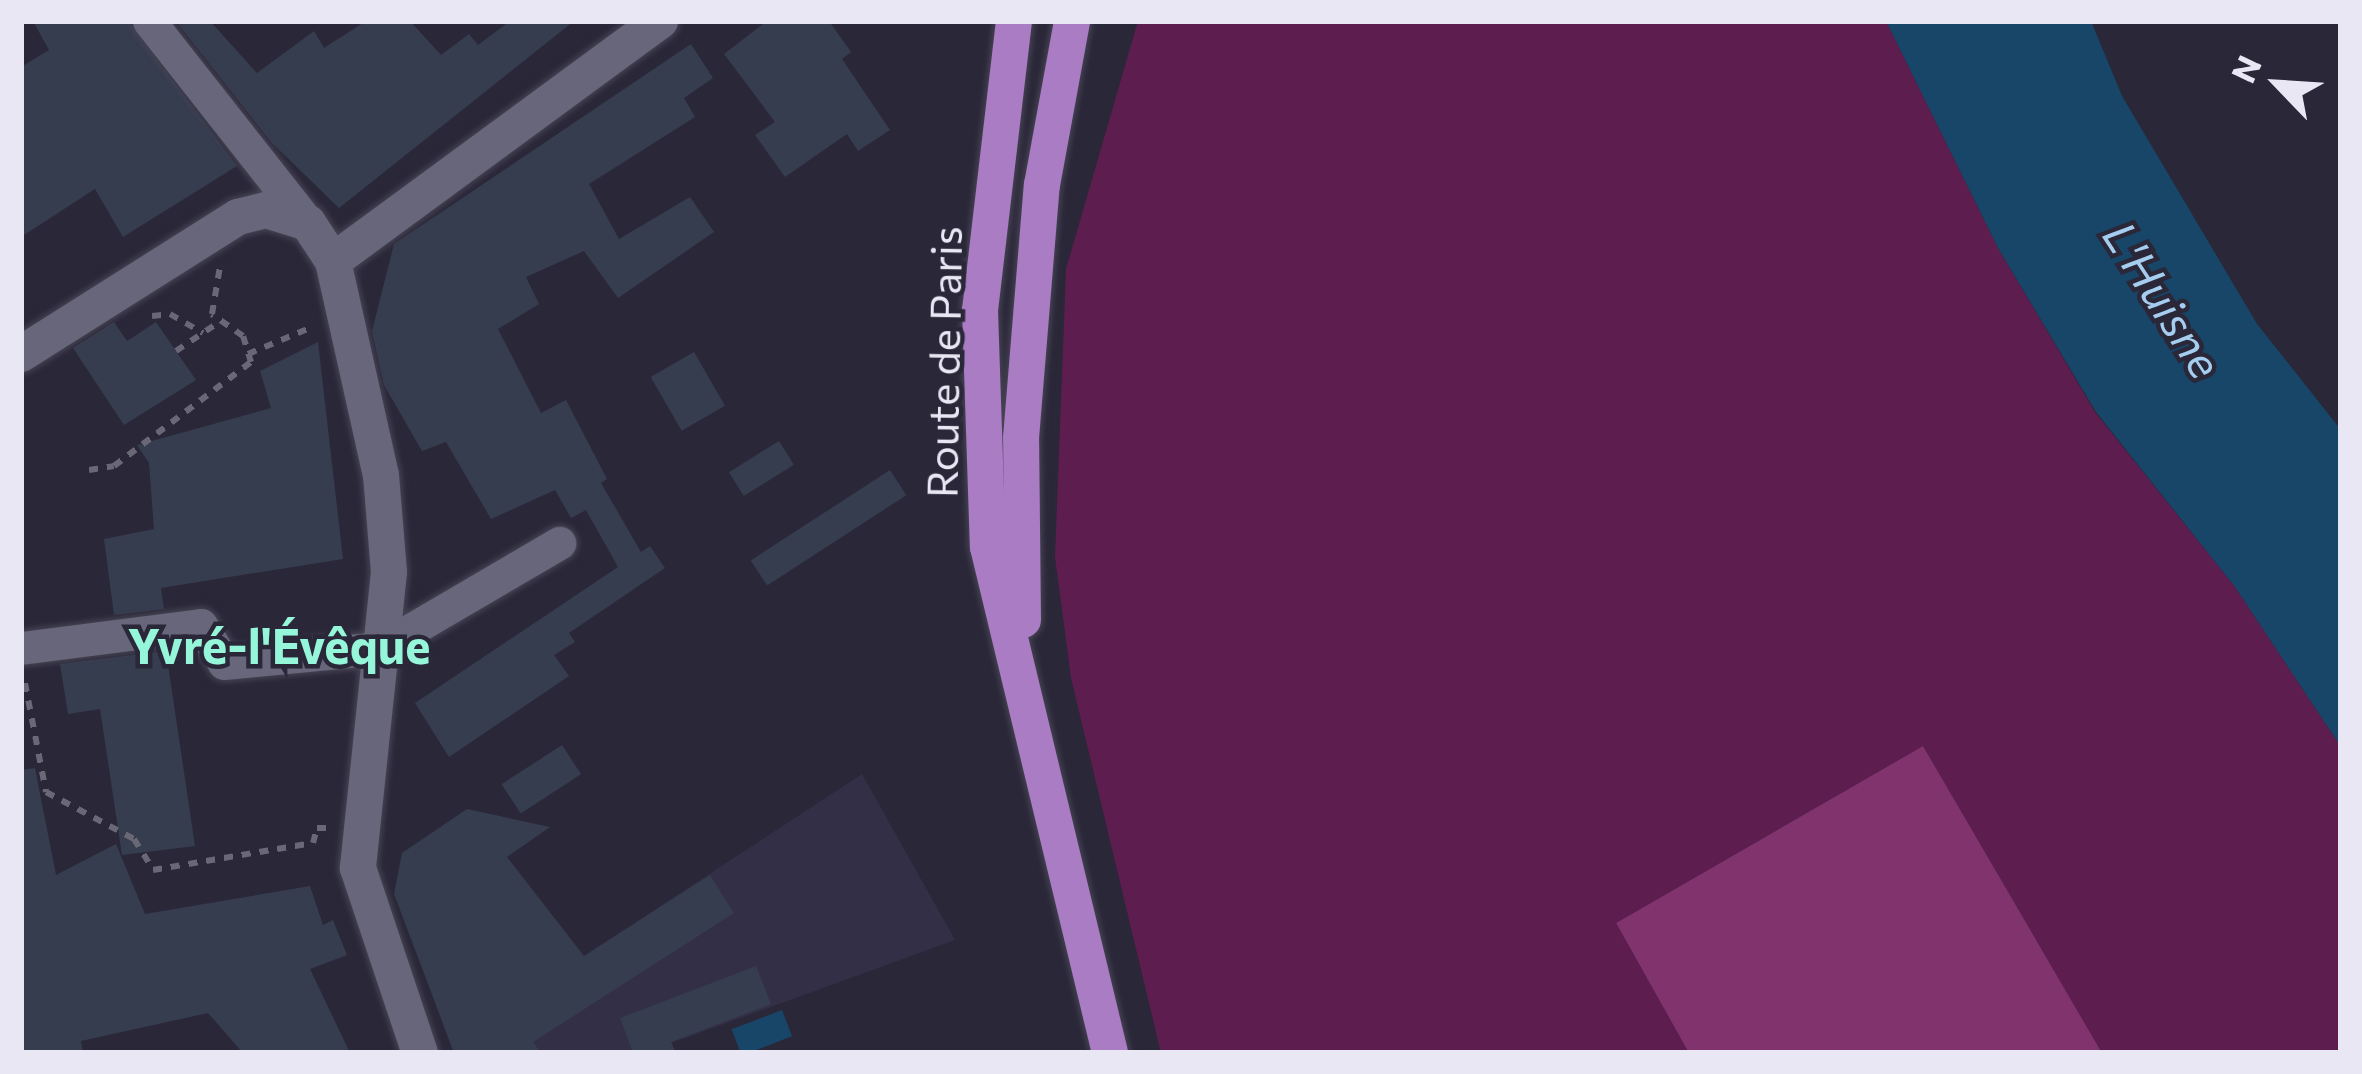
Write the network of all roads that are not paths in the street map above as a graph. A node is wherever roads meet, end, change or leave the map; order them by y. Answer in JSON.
{"nodes":[{"id":1,"x":149,"y":21,"type":"edge"},
{"id":2,"x":660,"y":21,"type":"edge"},
{"id":3,"x":1014,"y":21,"type":"edge"},
{"id":4,"x":1072,"y":21,"type":"edge"},
{"id":5,"x":308,"y":223,"type":"junction"},
{"id":6,"x":333,"y":261,"type":"junction"},
{"id":7,"x":21,"y":354,"type":"edge"},
{"id":8,"x":560,"y":543,"type":"dead end"},
{"id":9,"x":21,"y":648,"type":"edge"},
{"id":10,"x":380,"y":648,"type":"junction"},
{"id":11,"x":1028,"y":701,"type":"junction"},
{"id":12,"x":421,"y":1053,"type":"edge"},
{"id":13,"x":1110,"y":1053,"type":"edge"}],
"edges":[{"from":1,"to":5,"type":"street"},
{"from":2,"to":6,"type":"street"},
{"from":3,"to":11,"type":"main road","name":"Route de Paris"},
{"from":4,"to":11,"type":"main road","name":"Route de Paris"},
{"from":5,"to":6,"type":"street"},
{"from":5,"to":7,"type":"street"},
{"from":6,"to":10,"type":"street"},
{"from":8,"to":10,"type":"street"},
{"from":9,"to":10,"type":"street"},
{"from":10,"to":12,"type":"street"},
{"from":11,"to":13,"type":"main road","name":"Route de Paris"}]}
